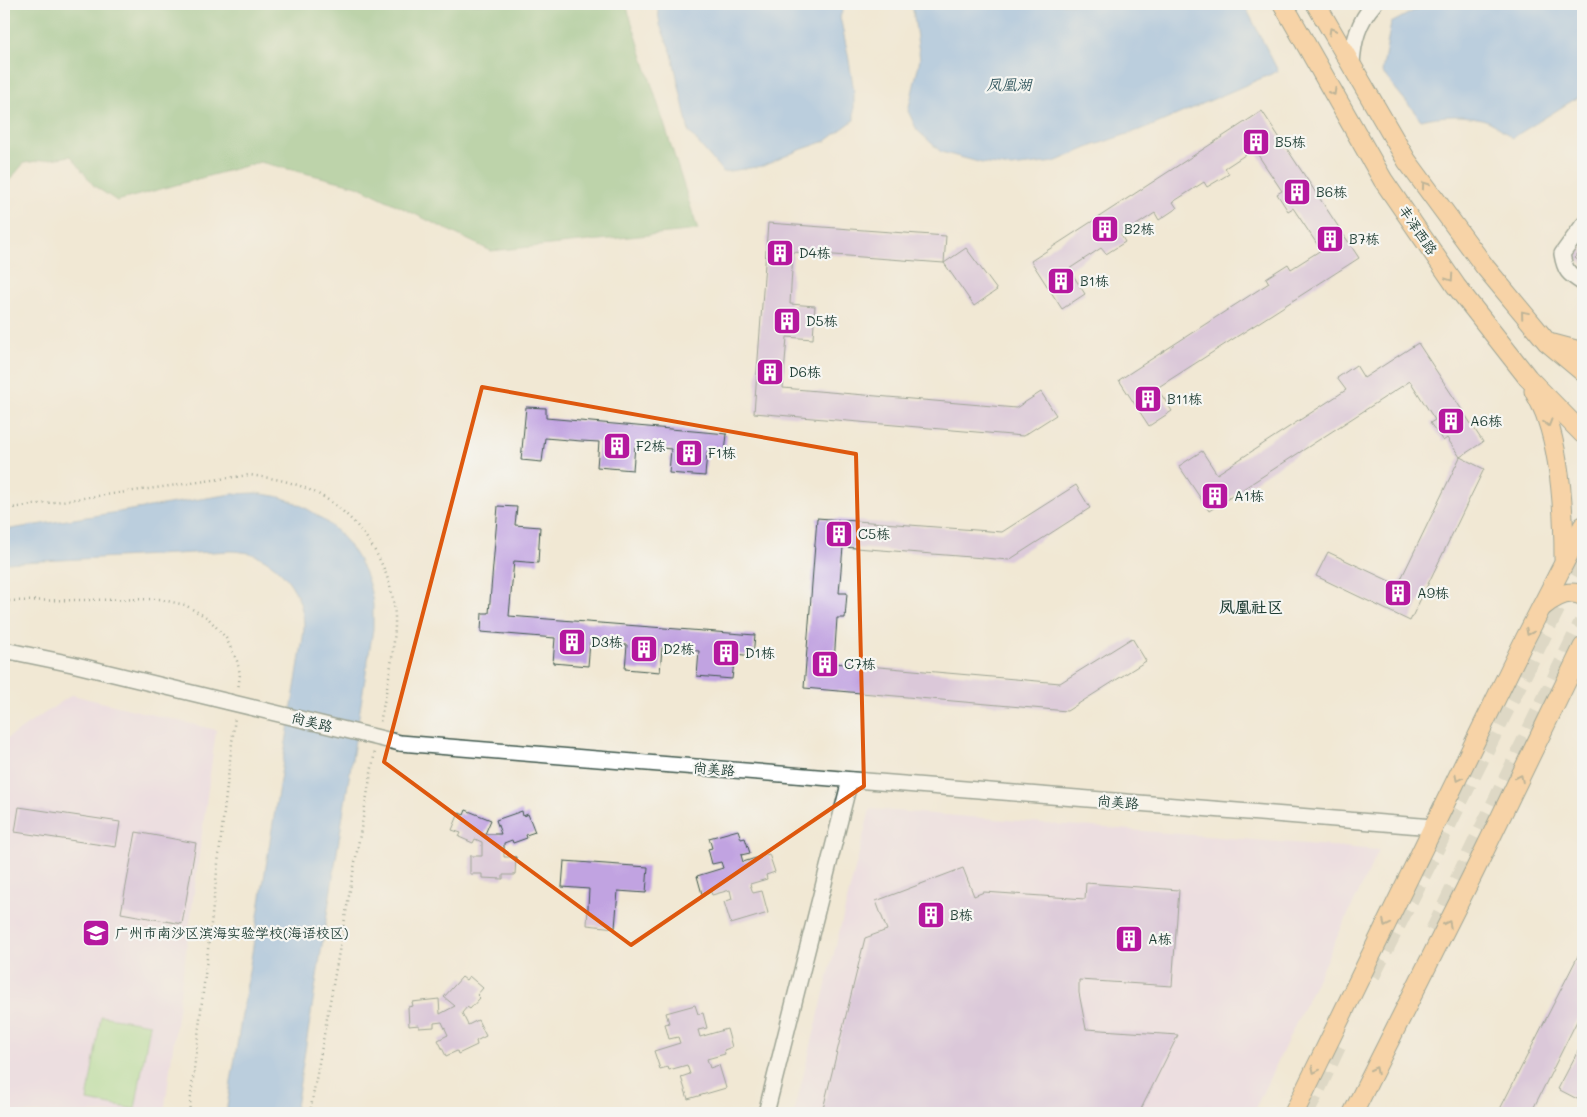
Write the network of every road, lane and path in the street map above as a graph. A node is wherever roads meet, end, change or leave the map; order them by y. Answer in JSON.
{"nodes":[{"id":1,"x":1283,"y":4,"type":"edge"},
{"id":2,"x":1316,"y":4,"type":"edge"},
{"id":3,"x":1374,"y":4,"type":"edge"},
{"id":4,"x":1352,"y":66,"type":"junction"},
{"id":5,"x":1583,"y":226,"type":"edge"},
{"id":6,"x":1583,"y":283,"type":"edge"},
{"id":7,"x":1547,"y":342,"type":"junction"},
{"id":8,"x":1583,"y":352,"type":"edge"},
{"id":9,"x":1583,"y":372,"type":"edge"},
{"id":10,"x":1528,"y":378,"type":"junction"},
{"id":11,"x":1583,"y":434,"type":"edge"},
{"id":12,"x":4,"y":509,"type":"edge"},
{"id":13,"x":1583,"y":526,"type":"edge"},
{"id":14,"x":1564,"y":564,"type":"junction"},
{"id":15,"x":1583,"y":596,"type":"edge"},
{"id":16,"x":4,"y":601,"type":"edge"},
{"id":17,"x":1542,"y":607,"type":"junction"},
{"id":18,"x":1583,"y":647,"type":"edge"},
{"id":19,"x":4,"y":650,"type":"edge"},
{"id":20,"x":234,"y":703,"type":"junction"},
{"id":21,"x":380,"y":725,"type":"dead end"},
{"id":22,"x":376,"y":744,"type":"dead end"},
{"id":23,"x":850,"y":780,"type":"junction"},
{"id":24,"x":1434,"y":827,"type":"junction"},
{"id":25,"x":189,"y":1113,"type":"edge"},
{"id":26,"x":310,"y":1113,"type":"edge"},
{"id":27,"x":766,"y":1113,"type":"edge"},
{"id":28,"x":1294,"y":1113,"type":"edge"},
{"id":29,"x":1354,"y":1113,"type":"edge"}],
"edges":[{"from":1,"to":10,"type":"main road","name":"丰泽西路","one_way":true},
{"from":4,"to":2,"type":"main road","one_way":true},
{"from":3,"to":4,"type":"street"},
{"from":7,"to":4,"type":"main road","one_way":true},
{"from":5,"to":6,"type":"street"},
{"from":7,"to":8,"type":"main road"},
{"from":7,"to":9,"type":"main road"},
{"from":10,"to":11,"type":"main road","name":"丰泽西路"},
{"from":10,"to":14,"type":"main road","one_way":true},
{"from":12,"to":21,"type":"path"},
{"from":13,"to":14,"type":"main road"},
{"from":14,"to":17,"type":"main road"},
{"from":15,"to":17,"type":"main road"},
{"from":16,"to":20,"type":"path"},
{"from":17,"to":24,"type":"main road","one_way":true},
{"from":29,"to":18,"type":"main road","one_way":true},
{"from":19,"to":20,"type":"street","name":"尚美路"},
{"from":20,"to":23,"type":"street","name":"尚美路","bridge":true},
{"from":20,"to":25,"type":"path"},
{"from":22,"to":26,"type":"path"},
{"from":23,"to":24,"type":"street","name":"尚美路"},
{"from":23,"to":27,"type":"street"},
{"from":24,"to":28,"type":"main road","one_way":true}]}
